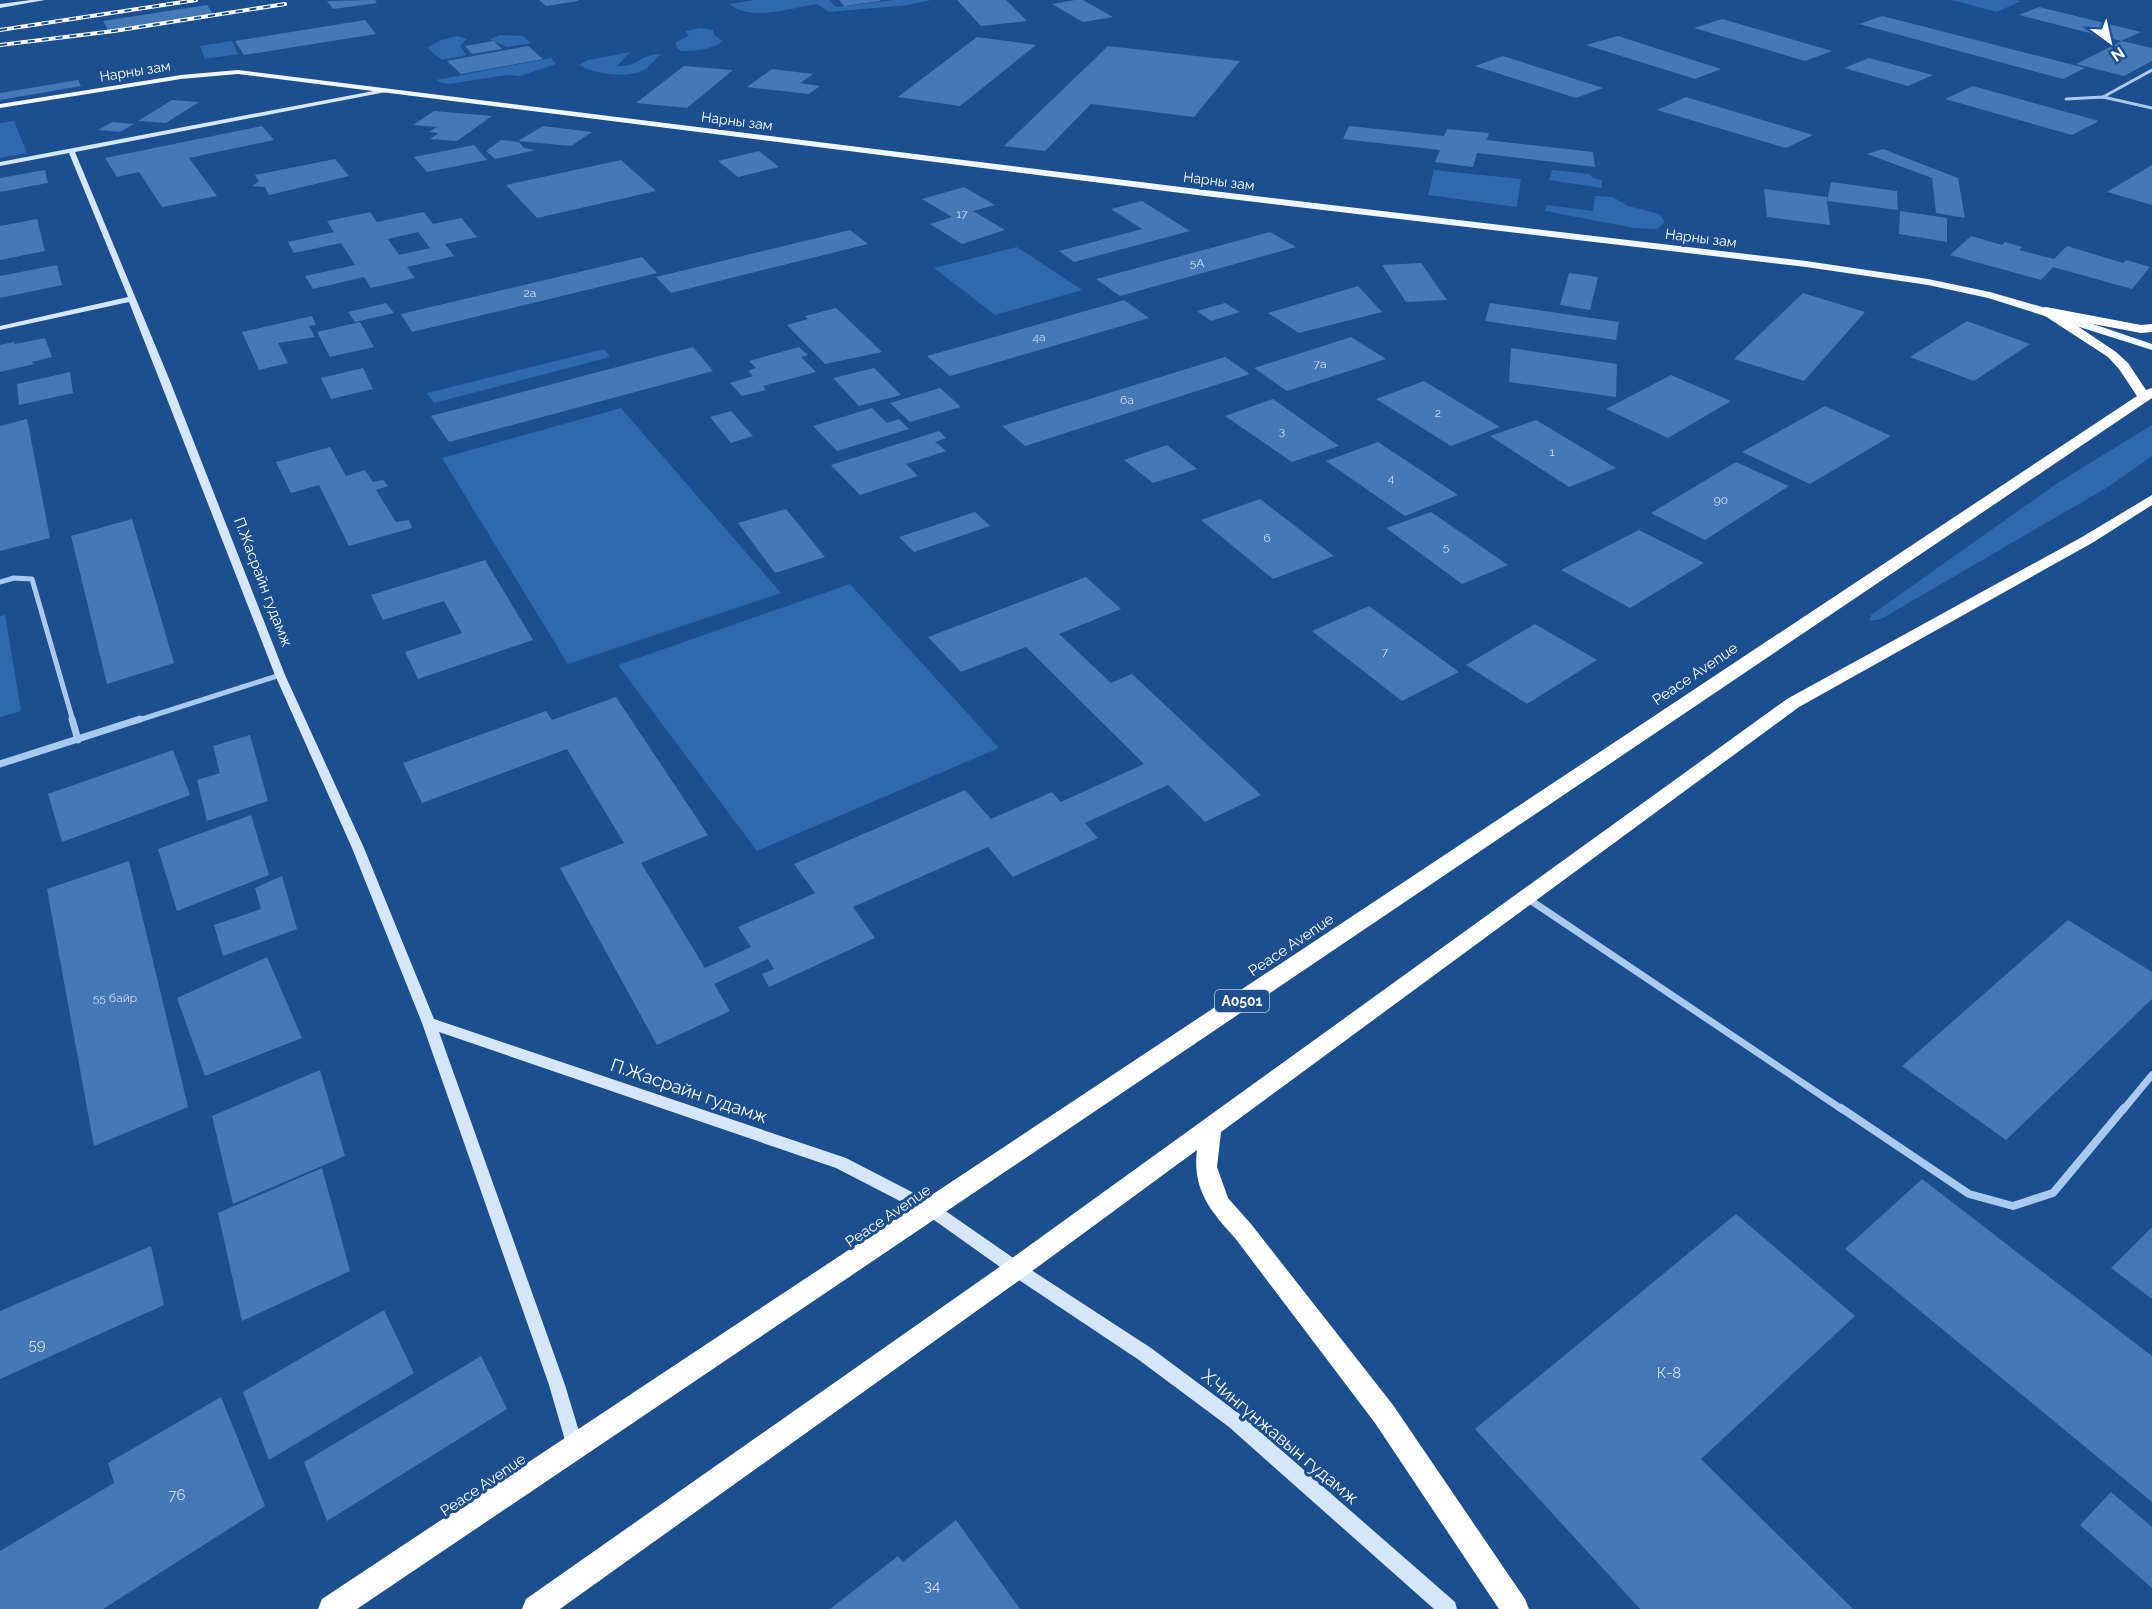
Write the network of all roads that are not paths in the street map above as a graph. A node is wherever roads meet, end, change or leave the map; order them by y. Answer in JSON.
{"nodes":[{"id":1,"x":42,"y":0,"type":"edge"},
{"id":2,"x":0,"y":6,"type":"edge"},
{"id":3,"x":2152,"y":70,"type":"edge"},
{"id":4,"x":274,"y":77,"type":"junction"},
{"id":5,"x":384,"y":91,"type":"junction"},
{"id":6,"x":2103,"y":97,"type":"junction"},
{"id":7,"x":2066,"y":99,"type":"dead end"},
{"id":8,"x":73,"y":104,"type":"dead end"},
{"id":9,"x":0,"y":106,"type":"edge"},
{"id":10,"x":2152,"y":108,"type":"edge"},
{"id":11,"x":71,"y":151,"type":"junction"},
{"id":12,"x":0,"y":164,"type":"edge"},
{"id":13,"x":131,"y":299,"type":"junction"},
{"id":14,"x":2046,"y":311,"type":"junction"},
{"id":15,"x":0,"y":328,"type":"edge"},
{"id":16,"x":2152,"y":328,"type":"edge"},
{"id":17,"x":2152,"y":347,"type":"edge"},
{"id":18,"x":2148,"y":395,"type":"edge"},
{"id":19,"x":2152,"y":499,"type":"edge"},
{"id":20,"x":0,"y":582,"type":"edge"},
{"id":21,"x":280,"y":675,"type":"junction"},
{"id":22,"x":78,"y":740,"type":"junction"},
{"id":23,"x":0,"y":764,"type":"edge"},
{"id":24,"x":1526,"y":897,"type":"junction"},
{"id":25,"x":429,"y":1023,"type":"junction"},
{"id":26,"x":2152,"y":1075,"type":"edge"},
{"id":27,"x":1210,"y":1127,"type":"junction"},
{"id":28,"x":932,"y":1210,"type":"junction"},
{"id":29,"x":1016,"y":1269,"type":"junction"},
{"id":30,"x":575,"y":1448,"type":"junction"},
{"id":31,"x":332,"y":1609,"type":"edge"},
{"id":32,"x":536,"y":1609,"type":"edge"},
{"id":33,"x":1448,"y":1609,"type":"edge"},
{"id":34,"x":1515,"y":1609,"type":"edge"}],
"edges":[{"from":1,"to":2,"type":"street"},
{"from":3,"to":6,"type":"street"},
{"from":4,"to":5,"type":"main road","name":"Нарны зам"},
{"from":4,"to":8,"type":"main road","name":"Нарны зам"},
{"from":4,"to":9,"type":"main road","name":"Нарны зам"},
{"from":5,"to":11,"type":"street"},
{"from":5,"to":14,"type":"main road","name":"Нарны зам"},
{"from":6,"to":7,"type":"street"},
{"from":6,"to":10,"type":"street"},
{"from":11,"to":12,"type":"street"},
{"from":11,"to":13,"type":"street","name":"П.Жасрайн гудамж"},
{"from":13,"to":15,"type":"street"},
{"from":13,"to":21,"type":"street","name":"П.Жасрайн гудамж"},
{"from":14,"to":16,"type":"highway"},
{"from":14,"to":17,"type":"main road","name":"Нарны зам"},
{"from":14,"to":18,"type":"highway"},
{"from":18,"to":28,"type":"highway","name":"Peace Avenue","number":"A0501"},
{"from":19,"to":24,"type":"highway"},
{"from":20,"to":22,"type":"street"},
{"from":21,"to":22,"type":"street"},
{"from":21,"to":25,"type":"street","name":"П.Жасрайн гудамж"},
{"from":22,"to":23,"type":"street"},
{"from":24,"to":26,"type":"street"},
{"from":24,"to":27,"type":"highway"},
{"from":25,"to":28,"type":"street","name":"П.Жасрайн гудамж"},
{"from":25,"to":30,"type":"street","name":"П.Жасрайн гудамж"},
{"from":27,"to":29,"type":"highway"},
{"from":27,"to":34,"type":"highway"},
{"from":28,"to":29,"type":"street","name":"П.Жасрайн гудамж"},
{"from":28,"to":30,"type":"highway","name":"Peace Avenue","number":"A0501"},
{"from":29,"to":32,"type":"highway"},
{"from":29,"to":33,"type":"street","name":"Х.Чингүнжавын гудамж"},
{"from":30,"to":31,"type":"highway","name":"Peace Avenue","number":"A0501"}]}
